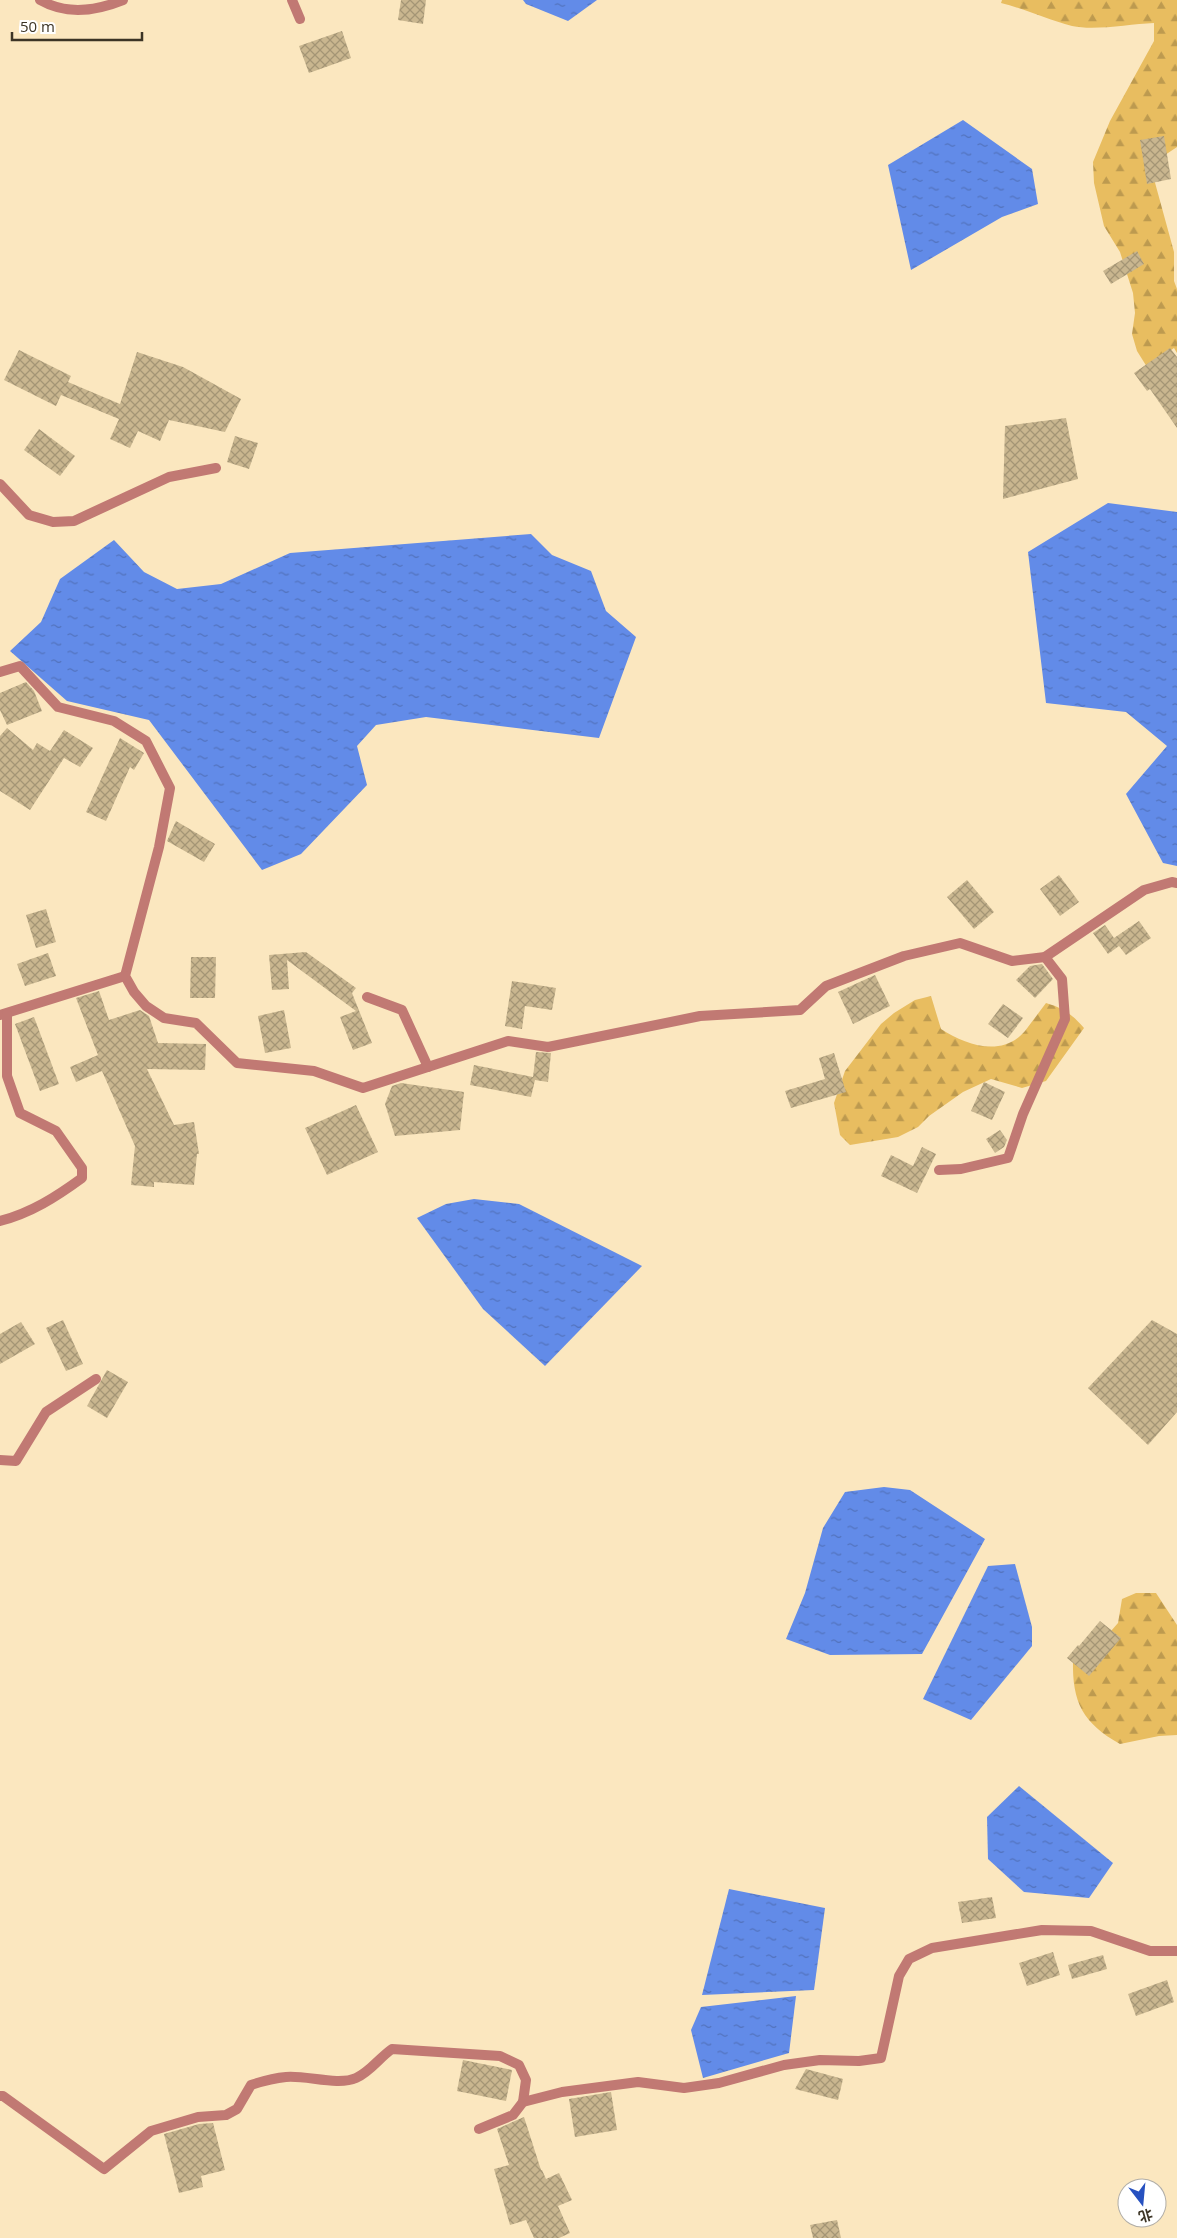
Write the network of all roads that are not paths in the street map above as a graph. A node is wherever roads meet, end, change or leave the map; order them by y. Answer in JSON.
{"nodes":[{"id":1,"x":40,"y":0,"type":"edge"},
{"id":2,"x":123,"y":0,"type":"edge"},
{"id":3,"x":292,"y":0,"type":"edge"},
{"id":4,"x":300,"y":19,"type":"dead end"},
{"id":5,"x":216,"y":468,"type":"dead end"},
{"id":6,"x":0,"y":484,"type":"edge"},
{"id":7,"x":0,"y":672,"type":"edge"},
{"id":8,"x":1177,"y":883,"type":"edge"},
{"id":9,"x":1045,"y":957,"type":"junction"},
{"id":10,"x":125,"y":976,"type":"junction"},
{"id":11,"x":367,"y":997,"type":"dead end"},
{"id":12,"x":4,"y":1015,"type":"edge"},
{"id":13,"x":428,"y":1067,"type":"junction"},
{"id":14,"x":939,"y":1170,"type":"dead end"},
{"id":15,"x":0,"y":1221,"type":"edge"},
{"id":16,"x":96,"y":1379,"type":"dead end"},
{"id":17,"x":0,"y":1461,"type":"edge"},
{"id":18,"x":1177,"y":1951,"type":"edge"},
{"id":19,"x":0,"y":2096,"type":"edge"},
{"id":20,"x":523,"y":2102,"type":"junction"},
{"id":21,"x":479,"y":2129,"type":"dead end"}],
"edges":[{"from":1,"to":2,"type":"street"},
{"from":3,"to":4,"type":"street"},
{"from":5,"to":6,"type":"street"},
{"from":7,"to":10,"type":"street"},
{"from":8,"to":9,"type":"street"},
{"from":9,"to":13,"type":"street"},
{"from":9,"to":14,"type":"street"},
{"from":10,"to":12,"type":"street"},
{"from":10,"to":13,"type":"street"},
{"from":11,"to":13,"type":"street"},
{"from":12,"to":15,"type":"street"},
{"from":16,"to":17,"type":"street"},
{"from":18,"to":20,"type":"street"},
{"from":19,"to":20,"type":"street"},
{"from":20,"to":21,"type":"street"}]}
